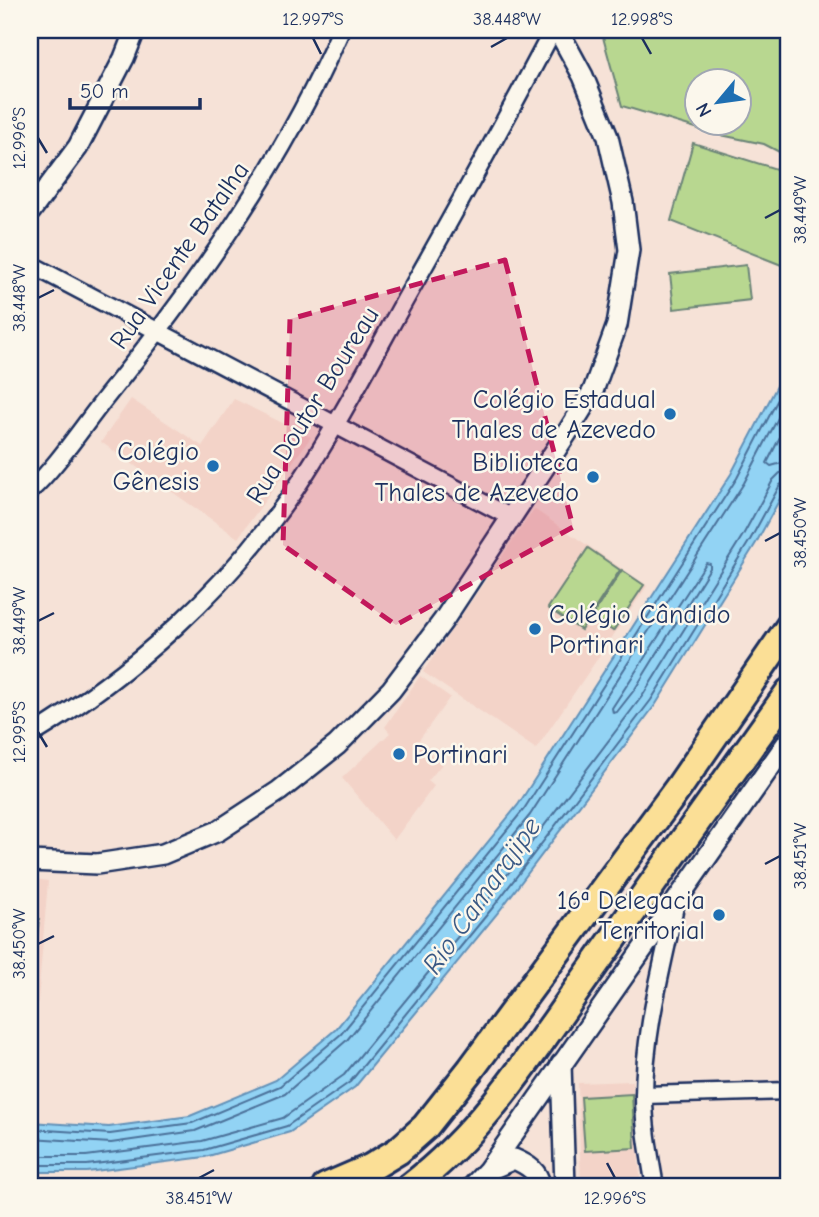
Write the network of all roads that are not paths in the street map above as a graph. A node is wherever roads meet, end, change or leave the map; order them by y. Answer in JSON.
{"nodes":[{"id":1,"x":135,"y":30,"type":"edge"},
{"id":2,"x":341,"y":30,"type":"edge"},
{"id":3,"x":556,"y":30,"type":"edge"},
{"id":4,"x":30,"y":212,"type":"edge"},
{"id":5,"x":30,"y":264,"type":"edge"},
{"id":6,"x":158,"y":332,"type":"junction"},
{"id":7,"x":334,"y":426,"type":"junction"},
{"id":8,"x":30,"y":491,"type":"edge"},
{"id":9,"x":512,"y":518,"type":"junction"},
{"id":10,"x":789,"y":627,"type":"edge"},
{"id":11,"x":789,"y":692,"type":"edge"},
{"id":12,"x":30,"y":736,"type":"edge"},
{"id":13,"x":789,"y":740,"type":"edge"},
{"id":14,"x":30,"y":861,"type":"edge"},
{"id":15,"x":676,"y":903,"type":"junction"},
{"id":16,"x":561,"y":1065,"type":"junction"},
{"id":17,"x":789,"y":1091,"type":"edge"},
{"id":18,"x":644,"y":1095,"type":"junction"},
{"id":19,"x":488,"y":1170,"type":"junction"},
{"id":20,"x":327,"y":1187,"type":"edge"},
{"id":21,"x":410,"y":1187,"type":"edge"},
{"id":22,"x":472,"y":1187,"type":"edge"},
{"id":23,"x":541,"y":1187,"type":"edge"},
{"id":24,"x":565,"y":1187,"type":"edge"},
{"id":25,"x":655,"y":1187,"type":"edge"}],
"edges":[{"from":1,"to":4,"type":"street"},
{"from":2,"to":6,"type":"street","name":"Rua Vicente Batalha"},
{"from":3,"to":7,"type":"street","name":"Rua Doutor Boureau"},
{"from":3,"to":9,"type":"street"},
{"from":5,"to":6,"type":"street"},
{"from":6,"to":7,"type":"street"},
{"from":6,"to":8,"type":"street","name":"Rua Vicente Batalha"},
{"from":7,"to":9,"type":"street"},
{"from":7,"to":12,"type":"street","name":"Rua Doutor Boureau"},
{"from":9,"to":14,"type":"street"},
{"from":10,"to":20,"type":"main road"},
{"from":11,"to":21,"type":"main road"},
{"from":13,"to":15,"type":"street"},
{"from":15,"to":16,"type":"street"},
{"from":15,"to":18,"type":"street"},
{"from":16,"to":19,"type":"street"},
{"from":16,"to":24,"type":"street"},
{"from":17,"to":18,"type":"street"},
{"from":18,"to":25,"type":"street"},
{"from":19,"to":22,"type":"street"},
{"from":19,"to":23,"type":"street"}]}
